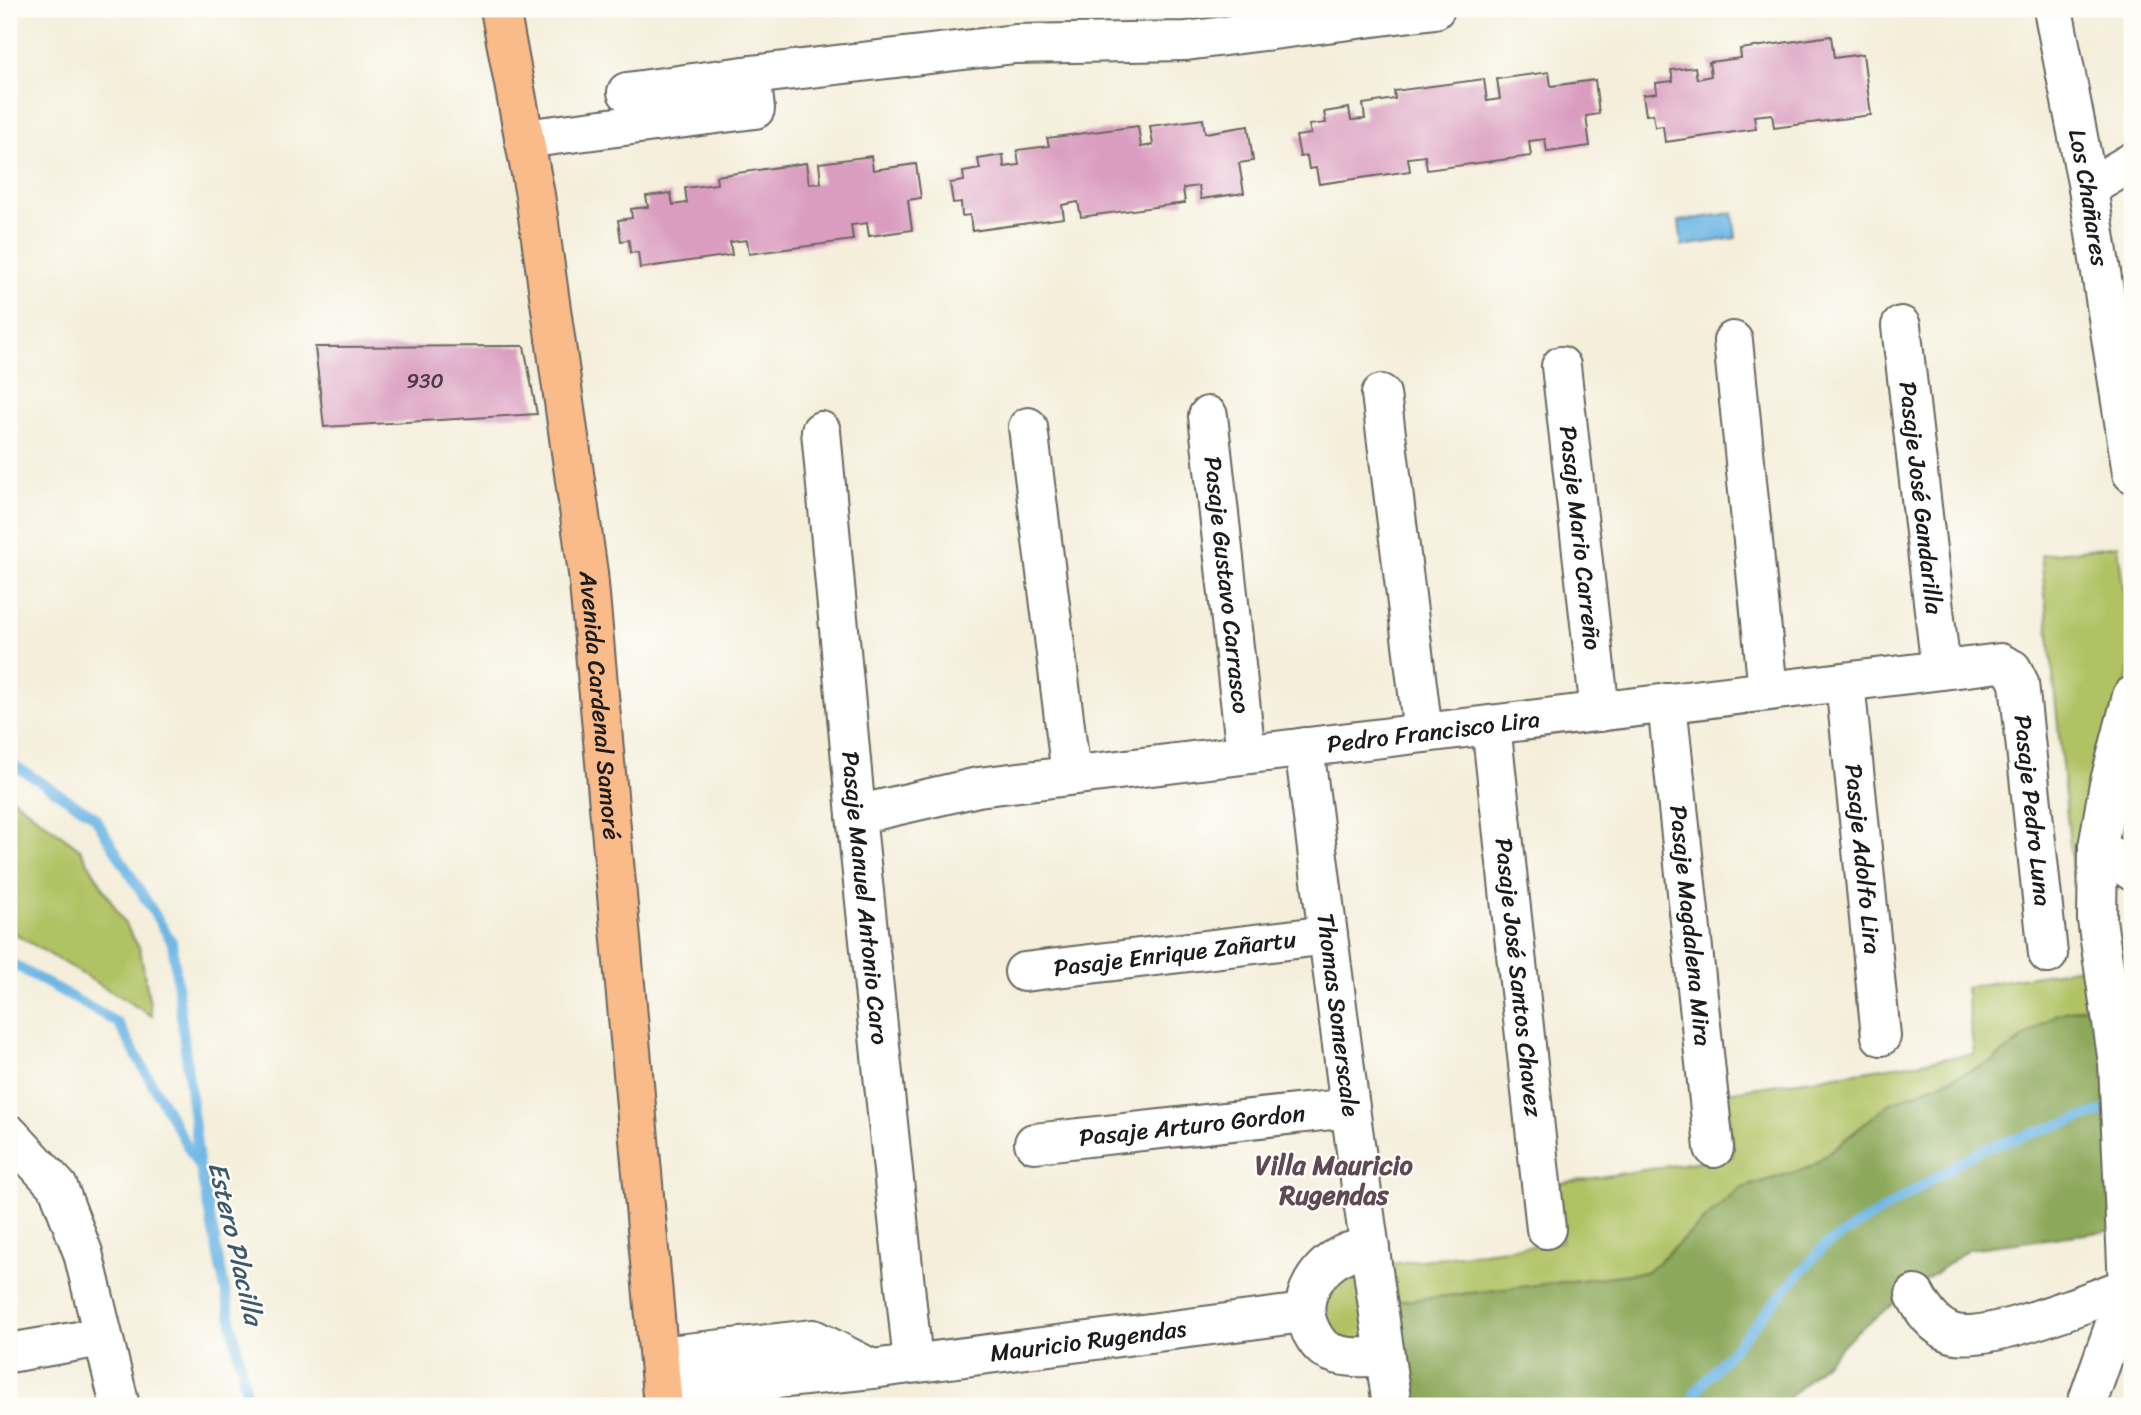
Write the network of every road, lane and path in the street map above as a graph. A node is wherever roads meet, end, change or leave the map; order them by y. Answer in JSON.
{"nodes":[{"id":1,"x":500,"y":9,"type":"edge"},
{"id":2,"x":1435,"y":9,"type":"edge"},
{"id":3,"x":2053,"y":9,"type":"edge"},
{"id":4,"x":751,"y":75,"type":"junction"},
{"id":5,"x":627,"y":92,"type":"dead end"},
{"id":6,"x":524,"y":139,"type":"junction"},
{"id":7,"x":2132,"y":162,"type":"edge"},
{"id":8,"x":2088,"y":188,"type":"junction"},
{"id":9,"x":1901,"y":326,"type":"dead end"},
{"id":10,"x":1733,"y":341,"type":"dead end"},
{"id":11,"x":1561,"y":366,"type":"dead end"},
{"id":12,"x":2126,"y":371,"type":"edge"},
{"id":13,"x":1381,"y":394,"type":"dead end"},
{"id":14,"x":1208,"y":416,"type":"dead end"},
{"id":15,"x":1028,"y":427,"type":"dead end"},
{"id":16,"x":821,"y":431,"type":"dead end"},
{"id":17,"x":2132,"y":473,"type":"edge"},
{"id":18,"x":2012,"y":669,"type":"joint"},
{"id":19,"x":1941,"y":670,"type":"junction"},
{"id":20,"x":1844,"y":682,"type":"junction"},
{"id":21,"x":1768,"y":691,"type":"junction"},
{"id":22,"x":2132,"y":696,"type":"edge"},
{"id":23,"x":1667,"y":703,"type":"junction"},
{"id":24,"x":1600,"y":712,"type":"junction"},
{"id":25,"x":1491,"y":725,"type":"junction"},
{"id":26,"x":1423,"y":733,"type":"junction"},
{"id":27,"x":1304,"y":747,"type":"junction"},
{"id":28,"x":1247,"y":754,"type":"junction"},
{"id":29,"x":1071,"y":775,"type":"junction"},
{"id":30,"x":856,"y":815,"type":"junction"},
{"id":31,"x":2098,"y":847,"type":"junction"},
{"id":32,"x":2132,"y":872,"type":"edge"},
{"id":33,"x":1328,"y":935,"type":"junction"},
{"id":34,"x":2048,"y":954,"type":"dead end"},
{"id":35,"x":1024,"y":972,"type":"dead end"},
{"id":36,"x":1881,"y":1036,"type":"dead end"},
{"id":37,"x":2125,"y":1068,"type":"edge"},
{"id":38,"x":1350,"y":1108,"type":"junction"},
{"id":39,"x":9,"y":1134,"type":"edge"},
{"id":40,"x":1034,"y":1143,"type":"dead end"},
{"id":41,"x":1714,"y":1148,"type":"dead end"},
{"id":42,"x":1546,"y":1229,"type":"dead end"},
{"id":43,"x":1370,"y":1248,"type":"junction"},
{"id":44,"x":2130,"y":1288,"type":"edge"},
{"id":45,"x":1915,"y":1295,"type":"dead end"},
{"id":46,"x":1304,"y":1313,"type":"junction"},
{"id":47,"x":102,"y":1337,"type":"junction"},
{"id":48,"x":9,"y":1353,"type":"edge"},
{"id":49,"x":1385,"y":1356,"type":"junction"},
{"id":50,"x":914,"y":1363,"type":"junction"},
{"id":51,"x":661,"y":1384,"type":"edge"},
{"id":52,"x":120,"y":1406,"type":"edge"},
{"id":53,"x":1392,"y":1406,"type":"edge"},
{"id":54,"x":2087,"y":1406,"type":"edge"}],
"edges":[{"from":1,"to":6,"type":"main road","name":"Avenida Cardenal Samoré"},
{"from":2,"to":4,"type":"street"},
{"from":3,"to":8,"type":"street","name":"Los Chañares"},
{"from":4,"to":5,"type":"street"},
{"from":4,"to":6,"type":"street"},
{"from":6,"to":51,"type":"main road","name":"Avenida Cardenal Samoré"},
{"from":7,"to":8,"type":"street"},
{"from":8,"to":12,"type":"street","name":"Los Chañares"},
{"from":9,"to":19,"type":"street","name":"Pasaje José Gandarilla"},
{"from":10,"to":21,"type":"street"},
{"from":11,"to":24,"type":"street","name":"Pasaje Mario Carreño"},
{"from":12,"to":17,"type":"street","name":"Los Chañares"},
{"from":13,"to":26,"type":"street"},
{"from":14,"to":28,"type":"street","name":"Pasaje Gustavo Carrasco"},
{"from":15,"to":29,"type":"street"},
{"from":16,"to":30,"type":"street","name":"Pasaje Manuel Antonio Caro"},
{"from":18,"to":19,"type":"street","name":"Pedro Francisco Lira"},
{"from":18,"to":34,"type":"street","name":"Pasaje Pedro Luna"},
{"from":19,"to":20,"type":"street","name":"Pedro Francisco Lira"},
{"from":20,"to":21,"type":"street","name":"Pedro Francisco Lira"},
{"from":20,"to":36,"type":"street","name":"Pasaje Adolfo Lira"},
{"from":21,"to":23,"type":"street","name":"Pedro Francisco Lira"},
{"from":22,"to":31,"type":"street"},
{"from":23,"to":24,"type":"street","name":"Pedro Francisco Lira"},
{"from":23,"to":41,"type":"street","name":"Pasaje Magdalena Mira"},
{"from":24,"to":25,"type":"street","name":"Pedro Francisco Lira"},
{"from":25,"to":26,"type":"street","name":"Pedro Francisco Lira"},
{"from":25,"to":42,"type":"street","name":"Pasaje José Santos Chavez"},
{"from":26,"to":27,"type":"street","name":"Pedro Francisco Lira"},
{"from":27,"to":28,"type":"street","name":"Pedro Francisco Lira"},
{"from":27,"to":33,"type":"street","name":"Thomas Somerscale"},
{"from":28,"to":29,"type":"street","name":"Pedro Francisco Lira"},
{"from":29,"to":30,"type":"street","name":"Pedro Francisco Lira"},
{"from":30,"to":50,"type":"street","name":"Pasaje Manuel Antonio Caro"},
{"from":31,"to":32,"type":"street"},
{"from":31,"to":37,"type":"street"},
{"from":33,"to":35,"type":"street","name":"Pasaje Enrique Zañartu"},
{"from":33,"to":38,"type":"street","name":"Thomas Somerscale"},
{"from":37,"to":44,"type":"street"},
{"from":38,"to":40,"type":"street","name":"Pasaje Arturo Gordon"},
{"from":38,"to":43,"type":"street","name":"Thomas Somerscale"},
{"from":39,"to":47,"type":"street"},
{"from":43,"to":46,"type":"street"},
{"from":43,"to":49,"type":"street","name":"Thomas Somerscale"},
{"from":44,"to":45,"type":"street"},
{"from":44,"to":54,"type":"street"},
{"from":46,"to":49,"type":"street"},
{"from":46,"to":50,"type":"street","name":"Mauricio Rugendas"},
{"from":47,"to":48,"type":"street"},
{"from":47,"to":52,"type":"street"},
{"from":49,"to":53,"type":"street","name":"Thomas Somerscale"},
{"from":50,"to":51,"type":"street","name":"Mauricio Rugendas"}]}
